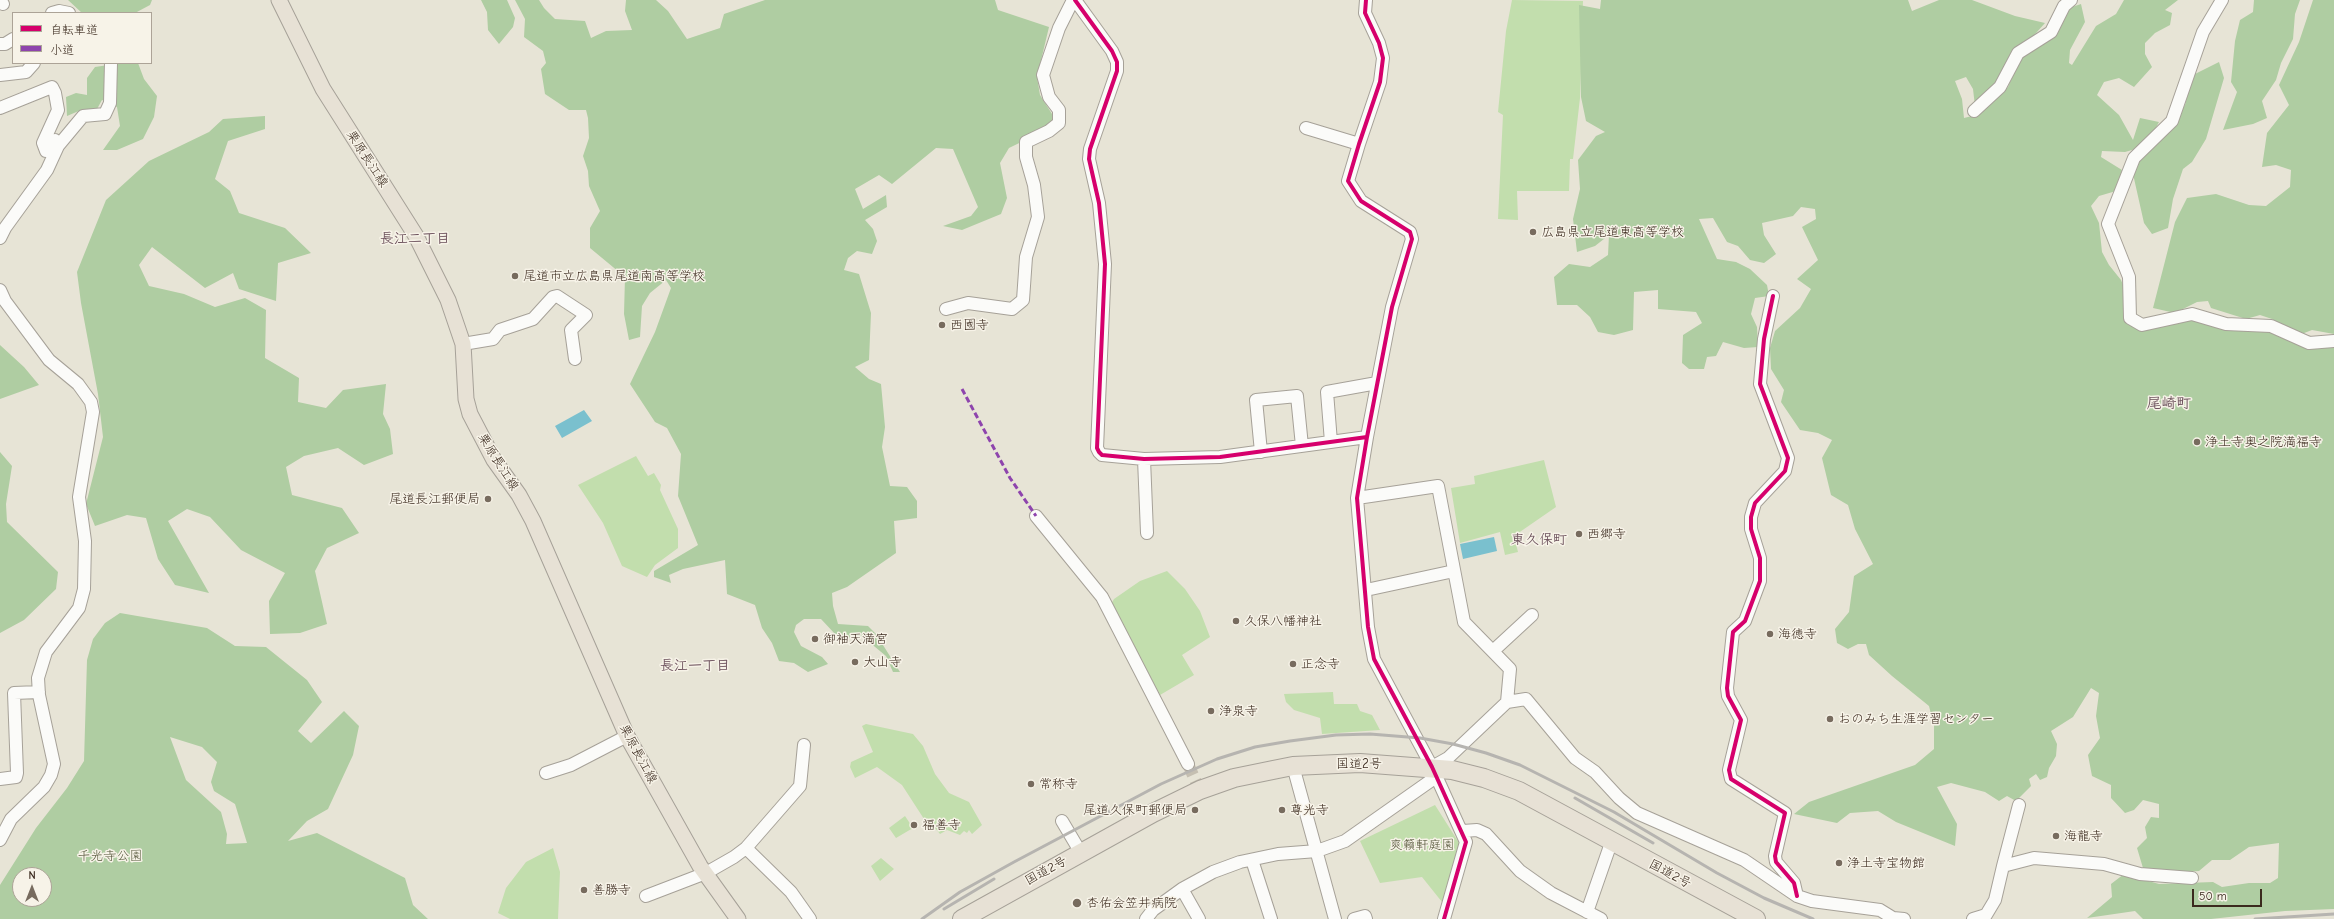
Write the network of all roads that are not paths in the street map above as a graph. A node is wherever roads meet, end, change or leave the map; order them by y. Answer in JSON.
{"nodes":[{"id":1,"x":279,"y":0,"type":"edge"},
{"id":2,"x":1074,"y":0,"type":"edge"},
{"id":3,"x":1366,"y":0,"type":"edge"},
{"id":4,"x":2071,"y":0,"type":"edge"},
{"id":5,"x":2222,"y":0,"type":"edge"},
{"id":6,"x":12,"y":40,"type":"edge"},
{"id":7,"x":0,"y":44,"type":"edge"},
{"id":8,"x":33,"y":64,"type":"edge"},
{"id":9,"x":111,"y":64,"type":"edge"},
{"id":10,"x":0,"y":74,"type":"edge"},
{"id":11,"x":0,"y":108,"type":"edge"},
{"id":12,"x":1974,"y":111,"type":"dead end"},
{"id":13,"x":1306,"y":128,"type":"dead end"},
{"id":14,"x":63,"y":139,"type":"junction"},
{"id":15,"x":1359,"y":144,"type":"junction"},
{"id":16,"x":0,"y":238,"type":"edge"},
{"id":17,"x":0,"y":290,"type":"edge"},
{"id":18,"x":1773,"y":296,"type":"dead end"},
{"id":19,"x":946,"y":308,"type":"dead end"},
{"id":20,"x":2334,"y":341,"type":"edge"},
{"id":21,"x":463,"y":344,"type":"junction"},
{"id":22,"x":576,"y":359,"type":"dead end"},
{"id":23,"x":1377,"y":383,"type":"junction"},
{"id":24,"x":1367,"y":437,"type":"junction"},
{"id":25,"x":1331,"y":442,"type":"junction"},
{"id":26,"x":1302,"y":446,"type":"junction"},
{"id":27,"x":1261,"y":452,"type":"junction"},
{"id":28,"x":1144,"y":459,"type":"junction"},
{"id":29,"x":1357,"y":498,"type":"junction"},
{"id":30,"x":1036,"y":516,"type":"dead end"},
{"id":31,"x":1147,"y":533,"type":"dead end"},
{"id":32,"x":1454,"y":571,"type":"junction"},
{"id":33,"x":1366,"y":590,"type":"junction"},
{"id":34,"x":1532,"y":614,"type":"dead end"},
{"id":35,"x":1493,"y":651,"type":"junction"},
{"id":36,"x":39,"y":692,"type":"junction"},
{"id":37,"x":1506,"y":702,"type":"junction"},
{"id":38,"x":627,"y":736,"type":"junction"},
{"id":39,"x":804,"y":745,"type":"dead end"},
{"id":40,"x":1188,"y":764,"type":"tunnel mouth"},
{"id":41,"x":1293,"y":766,"type":"junction"},
{"id":42,"x":1434,"y":772,"type":"junction"},
{"id":43,"x":546,"y":773,"type":"dead end"},
{"id":44,"x":0,"y":779,"type":"edge"},
{"id":45,"x":2019,"y":805,"type":"dead end"},
{"id":46,"x":1062,"y":821,"type":"dead end"},
{"id":47,"x":1462,"y":831,"type":"junction"},
{"id":48,"x":0,"y":840,"type":"edge"},
{"id":49,"x":1612,"y":843,"type":"junction"},
{"id":50,"x":746,"y":848,"type":"junction"},
{"id":51,"x":1317,"y":851,"type":"junction"},
{"id":52,"x":1081,"y":853,"type":"junction"},
{"id":53,"x":1252,"y":860,"type":"junction"},
{"id":54,"x":2003,"y":866,"type":"junction"},
{"id":55,"x":706,"y":873,"type":"junction"},
{"id":56,"x":2192,"y":878,"type":"dead end"},
{"id":57,"x":1182,"y":889,"type":"junction"},
{"id":58,"x":646,"y":896,"type":"dead end"},
{"id":59,"x":1797,"y":896,"type":"junction"},
{"id":60,"x":1587,"y":912,"type":"junction"},
{"id":61,"x":738,"y":919,"type":"edge"},
{"id":62,"x":810,"y":919,"type":"edge"},
{"id":63,"x":962,"y":919,"type":"edge"},
{"id":64,"x":1146,"y":919,"type":"edge"},
{"id":65,"x":1199,"y":919,"type":"edge"},
{"id":66,"x":1271,"y":919,"type":"edge"},
{"id":67,"x":1335,"y":919,"type":"edge"},
{"id":68,"x":1354,"y":919,"type":"edge"},
{"id":69,"x":1366,"y":919,"type":"edge"},
{"id":70,"x":1444,"y":919,"type":"edge"},
{"id":71,"x":1601,"y":919,"type":"edge"},
{"id":72,"x":1756,"y":919,"type":"edge"},
{"id":73,"x":1897,"y":919,"type":"edge"},
{"id":74,"x":1973,"y":919,"type":"edge"}],
"edges":[{"from":1,"to":21,"type":"main road","name":"栗原長江線"},
{"from":2,"to":19,"type":"street"},
{"from":2,"to":28,"type":"street"},
{"from":3,"to":15,"type":"street"},
{"from":4,"to":12,"type":"street"},
{"from":5,"to":20,"type":"street"},
{"from":6,"to":7,"type":"street"},
{"from":8,"to":10,"type":"street"},
{"from":9,"to":14,"type":"street"},
{"from":11,"to":14,"type":"street"},
{"from":13,"to":15,"type":"street"},
{"from":14,"to":16,"type":"street"},
{"from":15,"to":23,"type":"street"},
{"from":17,"to":36,"type":"street"},
{"from":18,"to":59,"type":"street"},
{"from":21,"to":22,"type":"street"},
{"from":21,"to":38,"type":"main road","name":"栗原長江線"},
{"from":23,"to":24,"type":"street"},
{"from":23,"to":25,"type":"street"},
{"from":24,"to":25,"type":"street"},
{"from":24,"to":29,"type":"street"},
{"from":25,"to":26,"type":"street"},
{"from":26,"to":27,"type":"street"},
{"from":26,"to":27,"type":"street"},
{"from":27,"to":28,"type":"street"},
{"from":28,"to":31,"type":"street"},
{"from":29,"to":32,"type":"street"},
{"from":29,"to":33,"type":"street"},
{"from":30,"to":40,"type":"street"},
{"from":32,"to":33,"type":"street"},
{"from":32,"to":35,"type":"street"},
{"from":33,"to":42,"type":"street"},
{"from":34,"to":35,"type":"street"},
{"from":35,"to":37,"type":"street"},
{"from":36,"to":44,"type":"street"},
{"from":36,"to":48,"type":"street"},
{"from":37,"to":42,"type":"street"},
{"from":37,"to":59,"type":"street"},
{"from":38,"to":43,"type":"street"},
{"from":38,"to":55,"type":"main road","name":"栗原長江線"},
{"from":39,"to":50,"type":"street"},
{"from":41,"to":42,"type":"highway","name":"国道2号"},
{"from":41,"to":51,"type":"street"},
{"from":41,"to":52,"type":"highway","name":"国道2号"},
{"from":42,"to":47,"type":"street"},
{"from":42,"to":49,"type":"highway","name":"国道2号"},
{"from":42,"to":51,"type":"street"},
{"from":45,"to":54,"type":"street"},
{"from":46,"to":52,"type":"street"},
{"from":47,"to":60,"type":"street"},
{"from":47,"to":70,"type":"street"},
{"from":49,"to":60,"type":"street"},
{"from":49,"to":72,"type":"highway","name":"国道2号"},
{"from":50,"to":55,"type":"street"},
{"from":50,"to":62,"type":"street"},
{"from":51,"to":53,"type":"street"},
{"from":51,"to":67,"type":"street"},
{"from":52,"to":63,"type":"highway","name":"国道2号"},
{"from":53,"to":57,"type":"street"},
{"from":53,"to":66,"type":"street"},
{"from":54,"to":56,"type":"street"},
{"from":54,"to":74,"type":"street"},
{"from":55,"to":58,"type":"street"},
{"from":55,"to":61,"type":"main road","name":"栗原長江線"},
{"from":57,"to":64,"type":"street"},
{"from":57,"to":65,"type":"street"},
{"from":59,"to":73,"type":"street"},
{"from":60,"to":71,"type":"street"},
{"from":68,"to":69,"type":"street"}]}
